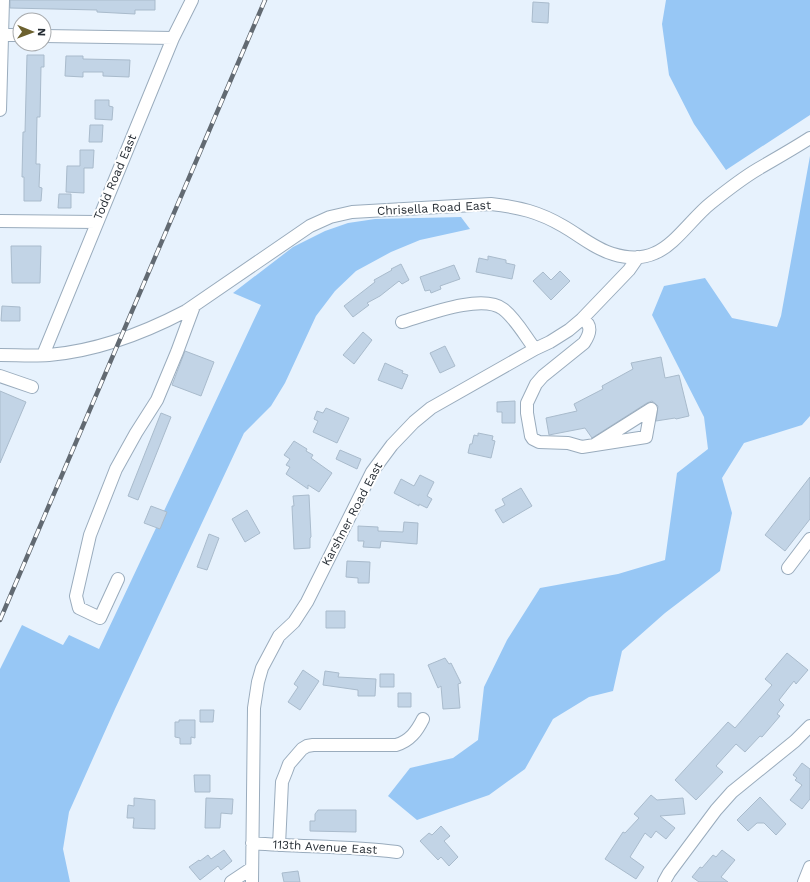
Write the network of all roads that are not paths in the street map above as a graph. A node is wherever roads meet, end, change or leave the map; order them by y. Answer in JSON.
{"nodes":[{"id":1,"x":3,"y":0,"type":"edge"},
{"id":2,"x":192,"y":0,"type":"edge"},
{"id":3,"x":1,"y":35,"type":"edge"},
{"id":4,"x":12,"y":35,"type":"edge"},
{"id":5,"x":52,"y":36,"type":"edge"},
{"id":6,"x":173,"y":38,"type":"junction"},
{"id":7,"x":0,"y":110,"type":"edge"},
{"id":8,"x":810,"y":138,"type":"edge"},
{"id":9,"x":0,"y":221,"type":"edge"},
{"id":10,"x":96,"y":222,"type":"junction"},
{"id":11,"x":638,"y":257,"type":"junction"},
{"id":12,"x":194,"y":306,"type":"junction"},
{"id":13,"x":582,"y":319,"type":"junction"},
{"id":14,"x":402,"y":322,"type":"dead end"},
{"id":15,"x":535,"y":349,"type":"junction"},
{"id":16,"x":0,"y":355,"type":"edge"},
{"id":17,"x":42,"y":355,"type":"junction"},
{"id":18,"x":0,"y":376,"type":"edge"},
{"id":19,"x":32,"y":387,"type":"dead end"},
{"id":20,"x":594,"y":445,"type":"dead end"},
{"id":21,"x":810,"y":539,"type":"edge"},
{"id":22,"x":788,"y":568,"type":"dead end"},
{"id":23,"x":118,"y":579,"type":"dead end"},
{"id":24,"x":423,"y":719,"type":"dead end"},
{"id":25,"x":810,"y":726,"type":"edge"},
{"id":26,"x":252,"y":843,"type":"junction"},
{"id":27,"x":279,"y":845,"type":"junction"},
{"id":28,"x":397,"y":852,"type":"dead end"},
{"id":29,"x":252,"y":868,"type":"junction"},
{"id":30,"x":810,"y":868,"type":"edge"},
{"id":31,"x":231,"y":882,"type":"edge"},
{"id":32,"x":252,"y":882,"type":"edge"},
{"id":33,"x":664,"y":882,"type":"edge"},
{"id":34,"x":804,"y":882,"type":"edge"}],
"edges":[{"from":1,"to":3,"type":"street"},
{"from":2,"to":6,"type":"street","name":"Todd Road East"},
{"from":3,"to":4,"type":"street"},
{"from":3,"to":7,"type":"street"},
{"from":5,"to":6,"type":"street"},
{"from":6,"to":10,"type":"street","name":"Todd Road East"},
{"from":8,"to":11,"type":"street","name":"Chrisella Road East"},
{"from":9,"to":10,"type":"street"},
{"from":10,"to":17,"type":"street","name":"Todd Road East"},
{"from":11,"to":12,"type":"street","name":"Chrisella Road East"},
{"from":11,"to":13,"type":"street","name":"Karshner Road East"},
{"from":12,"to":17,"type":"street","name":"Chrisella Road East"},
{"from":12,"to":23,"type":"street"},
{"from":13,"to":15,"type":"street","name":"Karshner Road East"},
{"from":13,"to":20,"type":"street"},
{"from":14,"to":15,"type":"street"},
{"from":15,"to":26,"type":"street","name":"Karshner Road East"},
{"from":16,"to":17,"type":"street","name":"Chrisella Road East"},
{"from":18,"to":19,"type":"street"},
{"from":21,"to":22,"type":"street"},
{"from":24,"to":27,"type":"street"},
{"from":25,"to":33,"type":"street"},
{"from":26,"to":27,"type":"street","name":"113th Avenue East"},
{"from":26,"to":29,"type":"street","name":"Karshner Road East"},
{"from":27,"to":28,"type":"street","name":"113th Avenue East"},
{"from":29,"to":31,"type":"street"},
{"from":29,"to":32,"type":"street","name":"Karshner Road East"},
{"from":30,"to":34,"type":"street"}]}
